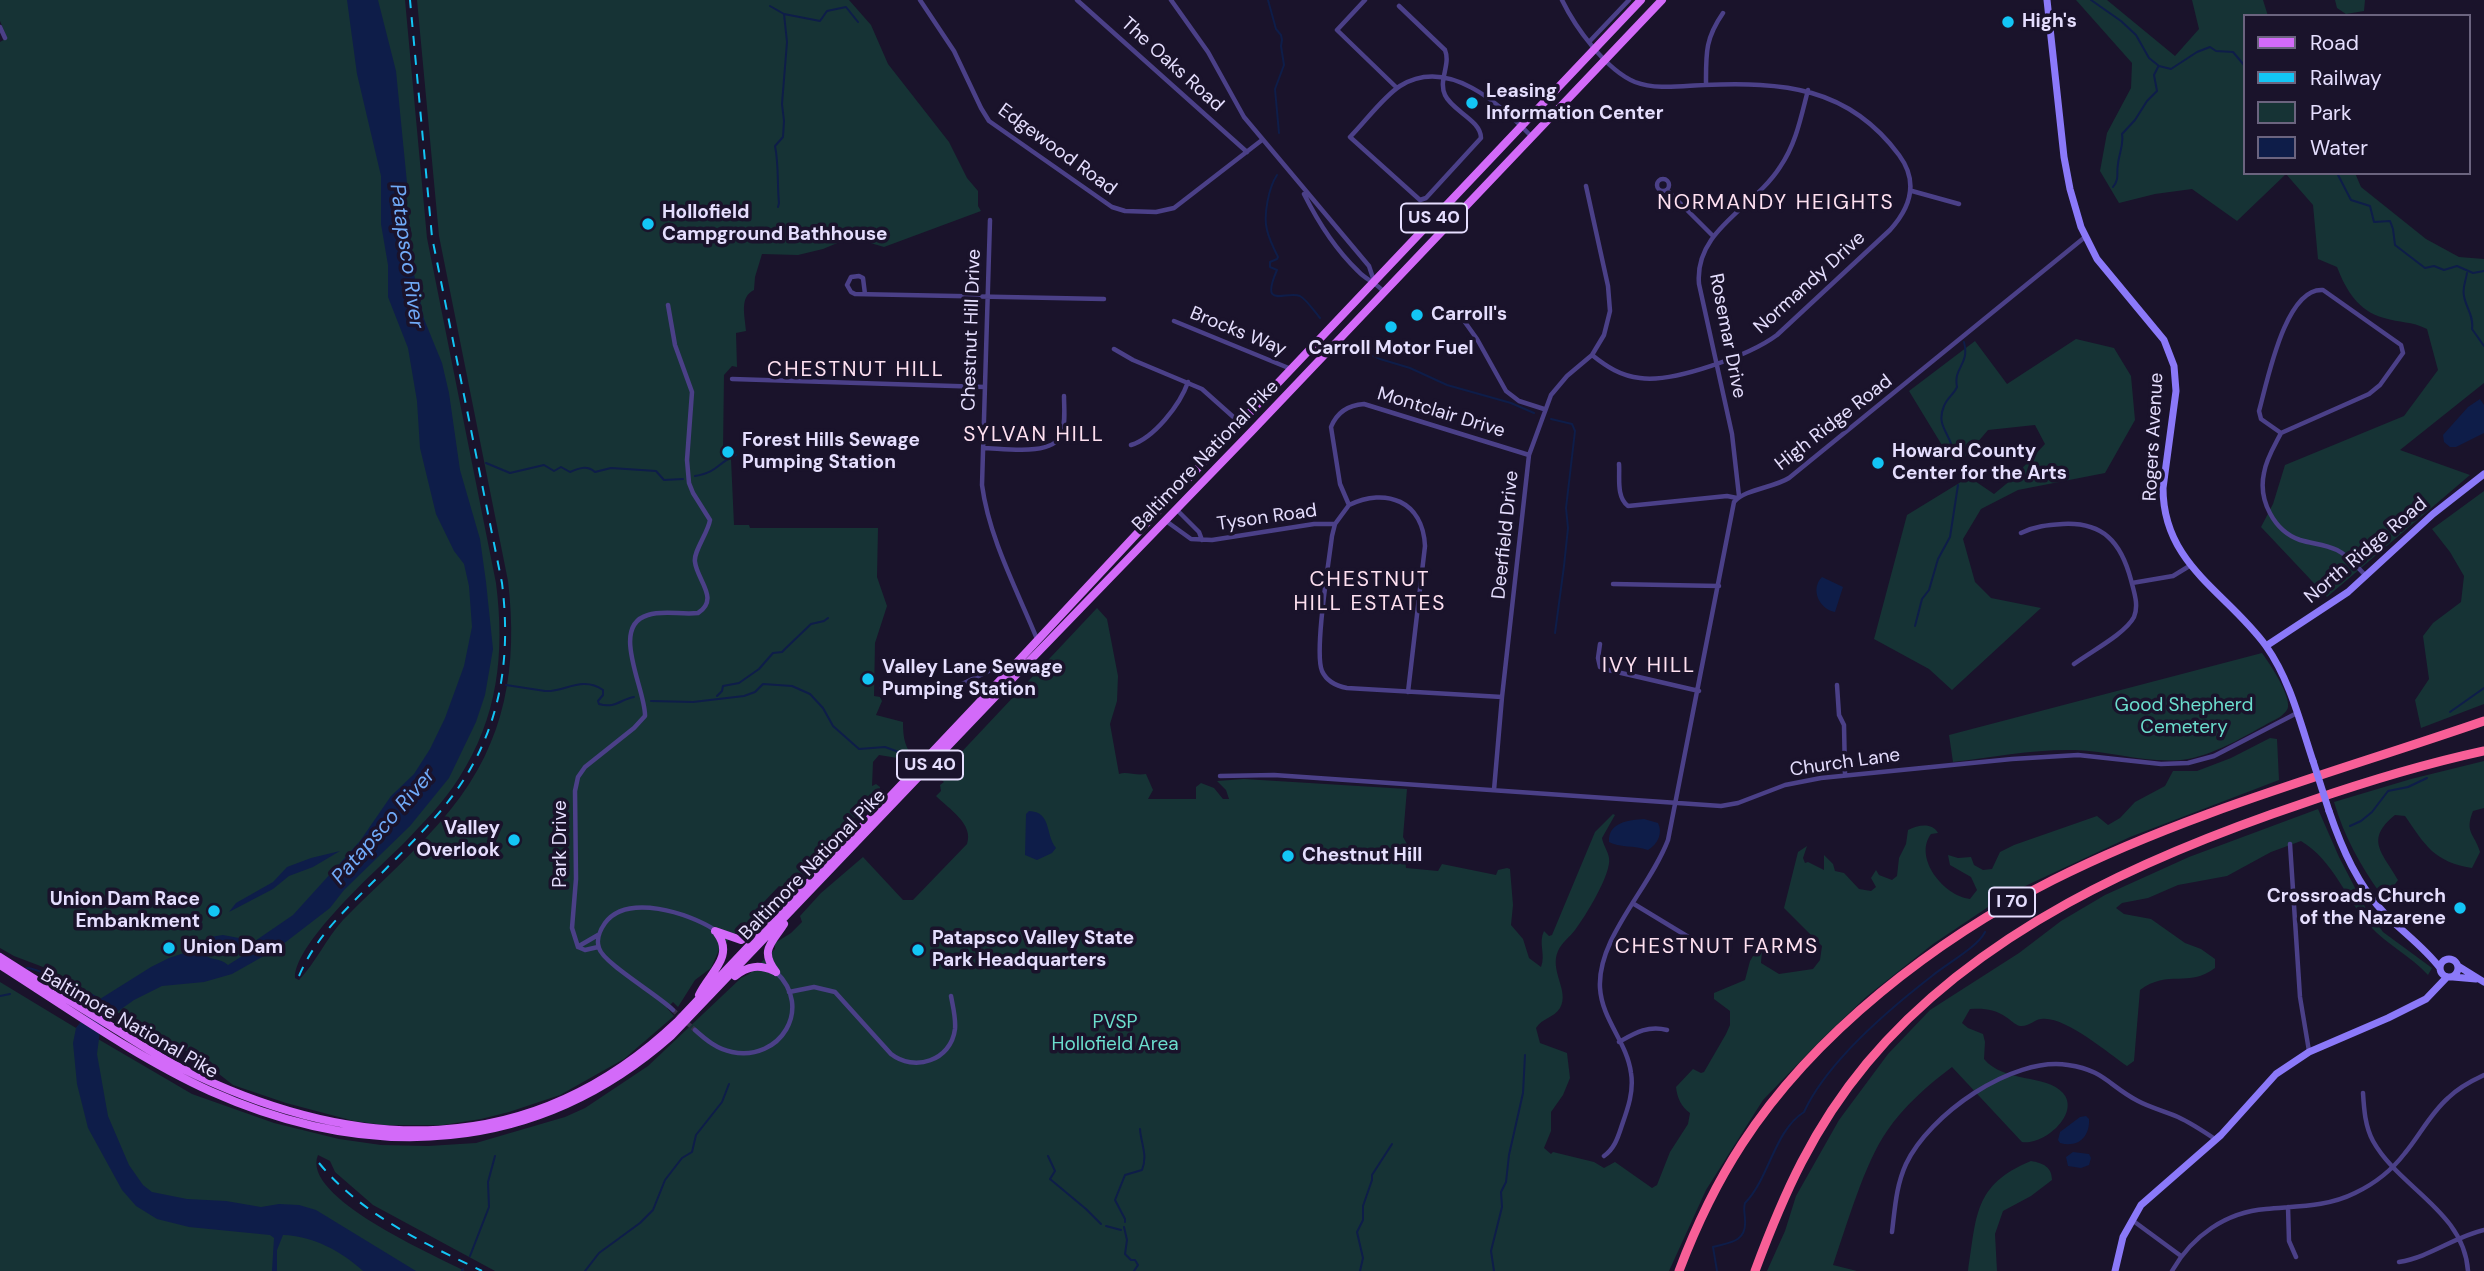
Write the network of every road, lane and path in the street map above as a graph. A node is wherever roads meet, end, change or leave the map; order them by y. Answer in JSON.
{"nodes":[{"id":1,"x":920,"y":0,"type":"edge"},
{"id":2,"x":1077,"y":0,"type":"edge"},
{"id":3,"x":1171,"y":0,"type":"edge"},
{"id":4,"x":1365,"y":0,"type":"edge"},
{"id":5,"x":1562,"y":0,"type":"edge"},
{"id":6,"x":1629,"y":0,"type":"edge"},
{"id":7,"x":1641,"y":0,"type":"edge"},
{"id":8,"x":1662,"y":0,"type":"edge"},
{"id":9,"x":2047,"y":0,"type":"edge"},
{"id":10,"x":1399,"y":6,"type":"dead end"},
{"id":11,"x":1723,"y":12,"type":"dead end"},
{"id":12,"x":0,"y":27,"type":"edge"},
{"id":13,"x":5,"y":38,"type":"dead end"},
{"id":14,"x":1592,"y":46,"type":"junction"},
{"id":15,"x":1605,"y":59,"type":"junction"},
{"id":16,"x":1444,"y":79,"type":"junction"},
{"id":17,"x":1706,"y":85,"type":"junction"},
{"id":18,"x":1397,"y":88,"type":"junction"},
{"id":19,"x":1808,"y":90,"type":"junction"},
{"id":20,"x":1522,"y":126,"type":"junction"},
{"id":21,"x":1532,"y":137,"type":"junction"},
{"id":22,"x":1262,"y":140,"type":"junction"},
{"id":23,"x":1247,"y":152,"type":"junction"},
{"id":24,"x":1586,"y":186,"type":"dead end"},
{"id":25,"x":1301,"y":188,"type":"junction"},
{"id":26,"x":1667,"y":190,"type":"dead end"},
{"id":27,"x":1912,"y":191,"type":"junction"},
{"id":28,"x":1959,"y":204,"type":"dead end"},
{"id":29,"x":990,"y":220,"type":"dead end"},
{"id":30,"x":1713,"y":236,"type":"junction"},
{"id":31,"x":2085,"y":237,"type":"junction"},
{"id":32,"x":1374,"y":282,"type":"junction"},
{"id":33,"x":1384,"y":292,"type":"junction"},
{"id":34,"x":865,"y":294,"type":"junction"},
{"id":35,"x":987,"y":298,"type":"junction"},
{"id":36,"x":1104,"y":299,"type":"dead end"},
{"id":37,"x":668,"y":305,"type":"dead end"},
{"id":38,"x":1462,"y":318,"type":"dead end"},
{"id":39,"x":1174,"y":321,"type":"dead end"},
{"id":40,"x":1114,"y":349,"type":"dead end"},
{"id":41,"x":1592,"y":355,"type":"junction"},
{"id":42,"x":1716,"y":363,"type":"junction"},
{"id":43,"x":1292,"y":369,"type":"junction"},
{"id":44,"x":732,"y":379,"type":"dead end"},
{"id":45,"x":1188,"y":382,"type":"junction"},
{"id":46,"x":985,"y":387,"type":"junction"},
{"id":47,"x":1064,"y":396,"type":"dead end"},
{"id":48,"x":1544,"y":409,"type":"junction"},
{"id":49,"x":1240,"y":423,"type":"junction"},
{"id":50,"x":2281,"y":433,"type":"junction"},
{"id":51,"x":1131,"y":445,"type":"dead end"},
{"id":52,"x":983,"y":448,"type":"junction"},
{"id":53,"x":1529,"y":455,"type":"junction"},
{"id":54,"x":1619,"y":464,"type":"dead end"},
{"id":55,"x":2484,"y":474,"type":"edge"},
{"id":56,"x":1738,"y":497,"type":"junction"},
{"id":57,"x":1349,"y":505,"type":"junction"},
{"id":58,"x":1177,"y":510,"type":"junction"},
{"id":59,"x":1166,"y":521,"type":"junction"},
{"id":60,"x":1335,"y":524,"type":"junction"},
{"id":61,"x":2021,"y":533,"type":"dead end"},
{"id":62,"x":1202,"y":540,"type":"junction"},
{"id":63,"x":2191,"y":565,"type":"junction"},
{"id":64,"x":2367,"y":576,"type":"junction"},
{"id":65,"x":2132,"y":583,"type":"junction"},
{"id":66,"x":1613,"y":584,"type":"dead end"},
{"id":67,"x":1719,"y":586,"type":"junction"},
{"id":68,"x":1037,"y":640,"type":"junction"},
{"id":69,"x":1600,"y":644,"type":"dead end"},
{"id":70,"x":2266,"y":646,"type":"junction"},
{"id":71,"x":2074,"y":664,"type":"dead end"},
{"id":72,"x":1007,"y":673,"type":"junction"},
{"id":73,"x":1837,"y":685,"type":"dead end"},
{"id":74,"x":882,"y":688,"type":"dead end"},
{"id":75,"x":1699,"y":691,"type":"junction"},
{"id":76,"x":1408,"y":692,"type":"junction"},
{"id":77,"x":1502,"y":697,"type":"junction"},
{"id":78,"x":2297,"y":713,"type":"junction"},
{"id":79,"x":2484,"y":721,"type":"edge"},
{"id":80,"x":2484,"y":751,"type":"edge"},
{"id":81,"x":1844,"y":775,"type":"junction"},
{"id":82,"x":1220,"y":776,"type":"dead end"},
{"id":83,"x":1494,"y":790,"type":"junction"},
{"id":84,"x":1676,"y":805,"type":"junction"},
{"id":85,"x":2290,"y":844,"type":"dead end"},
{"id":86,"x":799,"y":903,"type":"junction"},
{"id":87,"x":788,"y":904,"type":"junction"},
{"id":88,"x":1634,"y":904,"type":"junction"},
{"id":89,"x":715,"y":931,"type":"junction"},
{"id":90,"x":599,"y":935,"type":"junction"},
{"id":91,"x":1700,"y":944,"type":"dead end"},
{"id":92,"x":578,"y":947,"type":"junction"},
{"id":93,"x":598,"y":947,"type":"junction"},
{"id":94,"x":2428,"y":952,"type":"junction"},
{"id":95,"x":0,"y":957,"type":"edge"},
{"id":96,"x":2447,"y":959,"type":"junction"},
{"id":97,"x":0,"y":965,"type":"edge"},
{"id":98,"x":2458,"y":965,"type":"junction"},
{"id":99,"x":776,"y":972,"type":"junction"},
{"id":100,"x":2445,"y":974,"type":"junction"},
{"id":101,"x":2481,"y":980,"type":"edge"},
{"id":102,"x":789,"y":992,"type":"junction"},
{"id":103,"x":713,"y":993,"type":"junction"},
{"id":104,"x":56,"y":996,"type":"junction"},
{"id":105,"x":951,"y":996,"type":"dead end"},
{"id":106,"x":695,"y":1002,"type":"junction"},
{"id":107,"x":673,"y":1010,"type":"tunnel mouth"},
{"id":108,"x":695,"y":1030,"type":"tunnel mouth"},
{"id":109,"x":1667,"y":1030,"type":"dead end"},
{"id":110,"x":1619,"y":1042,"type":"junction"},
{"id":111,"x":133,"y":1044,"type":"junction"},
{"id":112,"x":2309,"y":1052,"type":"junction"},
{"id":113,"x":2484,"y":1075,"type":"edge"},
{"id":114,"x":2363,"y":1093,"type":"dead end"},
{"id":115,"x":2216,"y":1139,"type":"junction"},
{"id":116,"x":1604,"y":1156,"type":"dead end"},
{"id":117,"x":2393,"y":1166,"type":"junction"},
{"id":118,"x":2288,"y":1207,"type":"junction"},
{"id":119,"x":2131,"y":1219,"type":"junction"},
{"id":120,"x":2484,"y":1230,"type":"edge"},
{"id":121,"x":1892,"y":1232,"type":"dead end"},
{"id":122,"x":2459,"y":1238,"type":"junction"},
{"id":123,"x":2181,"y":1256,"type":"junction"},
{"id":124,"x":2296,"y":1258,"type":"dead end"},
{"id":125,"x":2399,"y":1262,"type":"dead end"},
{"id":126,"x":1679,"y":1271,"type":"edge"},
{"id":127,"x":1755,"y":1271,"type":"edge"},
{"id":128,"x":2115,"y":1271,"type":"edge"},
{"id":129,"x":2172,"y":1271,"type":"edge"},
{"id":130,"x":2468,"y":1271,"type":"edge"}],
"edges":[{"from":1,"to":23,"type":"street","name":"Edgewood Road"},
{"from":2,"to":23,"type":"street","name":"The Oaks Road"},
{"from":3,"to":22,"type":"street"},
{"from":4,"to":18,"type":"street"},
{"from":5,"to":14,"type":"street"},
{"from":6,"to":14,"type":"street"},
{"from":7,"to":14,"type":"main road","name":"Baltimore National Pike","number":"US 40"},
{"from":8,"to":15,"type":"main road","name":"Baltimore National Pike","number":"US 40"},
{"from":9,"to":31,"type":"main road","name":"Rogers Avenue"},
{"from":10,"to":16,"type":"street"},
{"from":11,"to":17,"type":"street"},
{"from":12,"to":13,"type":"street"},
{"from":14,"to":15,"type":"street"},
{"from":14,"to":20,"type":"main road","name":"Baltimore National Pike","number":"US 40"},
{"from":15,"to":17,"type":"street"},
{"from":15,"to":21,"type":"main road","name":"Baltimore National Pike","number":"US 40"},
{"from":16,"to":18,"type":"street"},
{"from":16,"to":18,"type":"street"},
{"from":16,"to":20,"type":"street"},
{"from":17,"to":19,"type":"street"},
{"from":19,"to":27,"type":"street"},
{"from":19,"to":30,"type":"street","name":"Rosemar Drive"},
{"from":20,"to":21,"type":"street"},
{"from":20,"to":32,"type":"main road","name":"Baltimore National Pike","number":"US 40"},
{"from":21,"to":33,"type":"main road","name":"Baltimore National Pike","number":"US 40"},
{"from":22,"to":23,"type":"street","name":"Edgewood Road"},
{"from":22,"to":25,"type":"street"},
{"from":24,"to":41,"type":"street","name":"Deerfield Drive"},
{"from":25,"to":32,"type":"street"},
{"from":25,"to":32,"type":"street"},
{"from":26,"to":30,"type":"street"},
{"from":27,"to":28,"type":"street"},
{"from":27,"to":42,"type":"street","name":"Normandy Drive"},
{"from":29,"to":35,"type":"street","name":"Chestnut Hill Drive"},
{"from":30,"to":42,"type":"street","name":"Rosemar Drive"},
{"from":31,"to":56,"type":"street","name":"High Ridge Road"},
{"from":31,"to":63,"type":"main road","name":"Rogers Avenue"},
{"from":32,"to":33,"type":"street"},
{"from":32,"to":43,"type":"main road","name":"Baltimore National Pike","number":"US 40"},
{"from":33,"to":58,"type":"main road","name":"Baltimore National Pike","number":"US 40"},
{"from":34,"to":34,"type":"street"},
{"from":34,"to":35,"type":"street"},
{"from":35,"to":36,"type":"street"},
{"from":35,"to":46,"type":"street","name":"Chestnut Hill Drive"},
{"from":37,"to":92,"type":"street","name":"Park Drive"},
{"from":38,"to":48,"type":"street"},
{"from":39,"to":43,"type":"street","name":"Brocks Way"},
{"from":40,"to":45,"type":"street"},
{"from":41,"to":42,"type":"street","name":"Normandy Drive"},
{"from":41,"to":48,"type":"street","name":"Deerfield Drive"},
{"from":42,"to":56,"type":"street","name":"Rosemar Drive"},
{"from":43,"to":49,"type":"main road","name":"Baltimore National Pike","number":"US 40"},
{"from":44,"to":46,"type":"street"},
{"from":45,"to":49,"type":"street"},
{"from":45,"to":51,"type":"street"},
{"from":46,"to":52,"type":"street","name":"Chestnut Hill Drive"},
{"from":47,"to":52,"type":"street"},
{"from":48,"to":53,"type":"street","name":"Deerfield Drive"},
{"from":49,"to":68,"type":"main road","name":"Baltimore National Pike","number":"US 40"},
{"from":50,"to":50,"type":"street"},
{"from":50,"to":64,"type":"street"},
{"from":52,"to":68,"type":"street","name":"Chestnut Hill Drive"},
{"from":53,"to":57,"type":"street","name":"Montclair Drive"},
{"from":53,"to":77,"type":"street","name":"Deerfield Drive"},
{"from":54,"to":56,"type":"street","name":"High Ridge Road"},
{"from":55,"to":64,"type":"main road","name":"North Ridge Road"},
{"from":56,"to":67,"type":"street"},
{"from":57,"to":60,"type":"street"},
{"from":57,"to":76,"type":"street"},
{"from":58,"to":59,"type":"main road","name":"Baltimore National Pike","number":"US 40"},
{"from":58,"to":62,"type":"street","name":"Tyson Road"},
{"from":59,"to":62,"type":"street","name":"Tyson Road"},
{"from":59,"to":86,"type":"main road","name":"Baltimore National Pike","number":"US 40"},
{"from":60,"to":62,"type":"street","name":"Tyson Road"},
{"from":60,"to":76,"type":"street"},
{"from":61,"to":65,"type":"street"},
{"from":63,"to":65,"type":"street"},
{"from":63,"to":70,"type":"main road","name":"Rogers Avenue"},
{"from":64,"to":70,"type":"main road","name":"North Ridge Road"},
{"from":65,"to":71,"type":"street"},
{"from":66,"to":67,"type":"street"},
{"from":67,"to":75,"type":"street"},
{"from":68,"to":72,"type":"main road","name":"Baltimore National Pike","number":"US 40"},
{"from":69,"to":75,"type":"street"},
{"from":70,"to":78,"type":"main road","name":"Rogers Avenue"},
{"from":72,"to":74,"type":"street"},
{"from":72,"to":87,"type":"main road","name":"Baltimore National Pike","number":"US 40"},
{"from":73,"to":81,"type":"street"},
{"from":75,"to":84,"type":"street"},
{"from":76,"to":77,"type":"street"},
{"from":77,"to":83,"type":"street","name":"Deerfield Drive"},
{"from":78,"to":81,"type":"street","name":"Church Lane"},
{"from":78,"to":94,"type":"main road","name":"Rogers Avenue","bridge":true},
{"from":79,"to":126,"type":"highway","number":"I 70"},
{"from":80,"to":127,"type":"highway","number":"I 70"},
{"from":81,"to":84,"type":"street","name":"Church Lane"},
{"from":82,"to":83,"type":"street","name":"Church Lane"},
{"from":83,"to":84,"type":"street","name":"Church Lane"},
{"from":84,"to":88,"type":"street"},
{"from":85,"to":112,"type":"street"},
{"from":86,"to":99,"type":"main road"},
{"from":86,"to":103,"type":"main road","name":"Baltimore National Pike","number":"US 40"},
{"from":87,"to":89,"type":"main road"},
{"from":87,"to":106,"type":"main road","name":"Baltimore National Pike","number":"US 40"},
{"from":88,"to":91,"type":"street"},
{"from":88,"to":110,"type":"street"},
{"from":89,"to":90,"type":"street"},
{"from":89,"to":106,"type":"main road"},
{"from":90,"to":92,"type":"street"},
{"from":90,"to":93,"type":"street"},
{"from":92,"to":93,"type":"street"},
{"from":93,"to":107,"type":"street"},
{"from":94,"to":96,"type":"main road","name":"Rogers Avenue"},
{"from":94,"to":100,"type":"main road","name":"Rogers Avenue"},
{"from":95,"to":104,"type":"main road","name":"Baltimore National Pike","number":"US 40"},
{"from":96,"to":98,"type":"main road","name":"Rogers Avenue"},
{"from":96,"to":100,"type":"main road"},
{"from":97,"to":104,"type":"main road","name":"Baltimore National Pike","number":"US 40"},
{"from":98,"to":100,"type":"main road"},
{"from":98,"to":101,"type":"main road"},
{"from":99,"to":102,"type":"street"},
{"from":99,"to":103,"type":"main road"},
{"from":100,"to":101,"type":"main road"},
{"from":100,"to":112,"type":"main road"},
{"from":102,"to":105,"type":"street"},
{"from":102,"to":108,"type":"street"},
{"from":103,"to":111,"type":"main road","name":"Baltimore National Pike","number":"US 40"},
{"from":104,"to":111,"type":"main road","name":"Baltimore National Pike","number":"US 40"},
{"from":106,"to":111,"type":"main road","name":"Baltimore National Pike","number":"US 40"},
{"from":109,"to":110,"type":"street"},
{"from":110,"to":116,"type":"street"},
{"from":112,"to":115,"type":"main road"},
{"from":113,"to":117,"type":"street"},
{"from":114,"to":117,"type":"street"},
{"from":115,"to":119,"type":"main road"},
{"from":115,"to":121,"type":"street"},
{"from":117,"to":118,"type":"street"},
{"from":117,"to":122,"type":"street"},
{"from":118,"to":123,"type":"street"},
{"from":118,"to":124,"type":"street"},
{"from":119,"to":123,"type":"street"},
{"from":119,"to":128,"type":"main road"},
{"from":120,"to":122,"type":"street"},
{"from":122,"to":125,"type":"street"},
{"from":122,"to":130,"type":"street"},
{"from":123,"to":129,"type":"street"}]}
